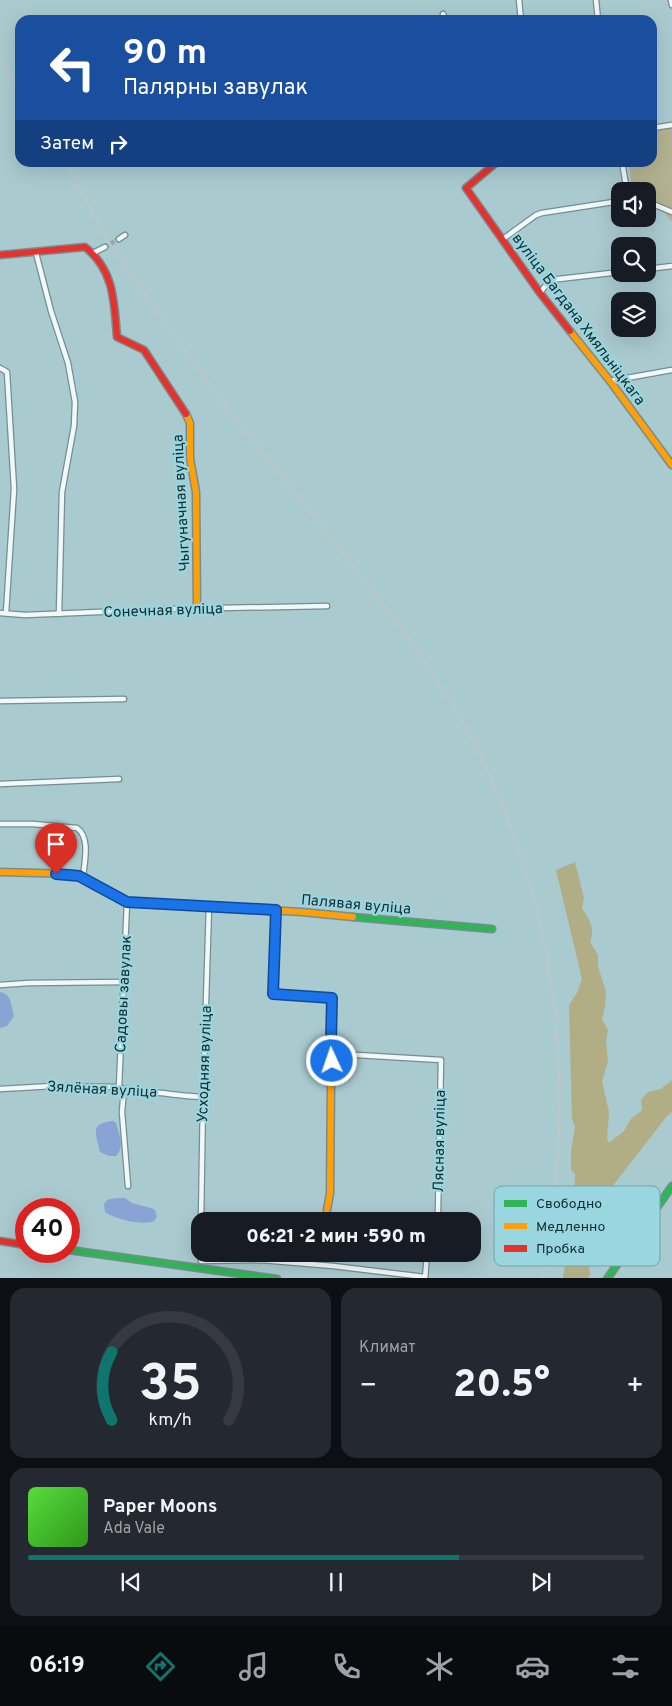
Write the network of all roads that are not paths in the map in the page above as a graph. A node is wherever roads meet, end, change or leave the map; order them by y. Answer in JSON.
{"nodes":[{"id":1,"x":519,"y":0,"type":"edge"},
{"id":2,"x":596,"y":0,"type":"edge"},
{"id":3,"x":671,"y":0,"type":"edge"},
{"id":4,"x":672,"y":5,"type":"edge"},
{"id":5,"x":521,"y":15,"type":"edge"},
{"id":6,"x":598,"y":15,"type":"edge"},
{"id":7,"x":672,"y":125,"type":"edge"},
{"id":8,"x":657,"y":127,"type":"edge"},
{"id":9,"x":491,"y":167,"type":"edge"},
{"id":10,"x":623,"y":167,"type":"edge"},
{"id":11,"x":625,"y":182,"type":"edge"},
{"id":12,"x":611,"y":202,"type":"edge"},
{"id":13,"x":656,"y":205,"type":"edge"},
{"id":14,"x":672,"y":212,"type":"edge"},
{"id":15,"x":125,"y":235,"type":"dead end"},
{"id":16,"x":119,"y":239,"type":"tunnel mouth"},
{"id":17,"x":502,"y":239,"type":"junction"},
{"id":18,"x":105,"y":247,"type":"tunnel mouth"},
{"id":19,"x":36,"y":253,"type":"junction"},
{"id":20,"x":93,"y":253,"type":"junction"},
{"id":21,"x":0,"y":255,"type":"edge"},
{"id":22,"x":672,"y":266,"type":"edge"},
{"id":23,"x":656,"y":268,"type":"edge"},
{"id":24,"x":611,"y":273,"type":"edge"},
{"id":25,"x":540,"y":293,"type":"junction"},
{"id":26,"x":0,"y":368,"type":"edge"},
{"id":27,"x":672,"y":370,"type":"edge"},
{"id":28,"x":610,"y":381,"type":"junction"},
{"id":29,"x":672,"y":465,"type":"edge"},
{"id":30,"x":327,"y":606,"type":"dead end"},
{"id":31,"x":197,"y":608,"type":"junction"},
{"id":32,"x":3,"y":613,"type":"edge"},
{"id":33,"x":59,"y":614,"type":"junction"},
{"id":34,"x":124,"y":699,"type":"dead end"},
{"id":35,"x":0,"y":701,"type":"edge"},
{"id":36,"x":119,"y":779,"type":"dead end"},
{"id":37,"x":0,"y":784,"type":"edge"},
{"id":38,"x":0,"y":824,"type":"edge"},
{"id":39,"x":0,"y":872,"type":"edge"},
{"id":40,"x":84,"y":878,"type":"junction"},
{"id":41,"x":127,"y":902,"type":"junction"},
{"id":42,"x":209,"y":906,"type":"junction"},
{"id":43,"x":276,"y":910,"type":"junction"},
{"id":44,"x":492,"y":930,"type":"dead end"},
{"id":45,"x":123,"y":982,"type":"junction"},
{"id":46,"x":0,"y":985,"type":"edge"},
{"id":47,"x":331,"y":1040,"type":"junction"},
{"id":48,"x":340,"y":1054,"type":"junction"},
{"id":49,"x":332,"y":1061,"type":"junction"},
{"id":50,"x":122,"y":1088,"type":"junction"},
{"id":51,"x":0,"y":1089,"type":"edge"},
{"id":52,"x":203,"y":1097,"type":"junction"},
{"id":53,"x":128,"y":1186,"type":"dead end"},
{"id":54,"x":672,"y":1186,"type":"edge"},
{"id":55,"x":660,"y":1203,"type":"edge"},
{"id":56,"x":327,"y":1210,"type":"dead end"},
{"id":57,"x":201,"y":1212,"type":"edge"},
{"id":58,"x":438,"y":1212,"type":"edge"},
{"id":59,"x":0,"y":1241,"type":"edge"},
{"id":60,"x":15,"y":1243,"type":"edge"},
{"id":61,"x":80,"y":1252,"type":"edge"},
{"id":62,"x":201,"y":1262,"type":"edge"},
{"id":63,"x":286,"y":1262,"type":"edge"},
{"id":64,"x":426,"y":1262,"type":"edge"},
{"id":65,"x":615,"y":1266,"type":"edge"},
{"id":66,"x":200,"y":1269,"type":"junction"},
{"id":67,"x":277,"y":1278,"type":"edge"},
{"id":68,"x":425,"y":1278,"type":"edge"},
{"id":69,"x":607,"y":1278,"type":"edge"}],
"edges":[{"from":1,"to":5,"type":"street"},
{"from":2,"to":6,"type":"street"},
{"from":3,"to":4,"type":"street"},
{"from":7,"to":8,"type":"street"},
{"from":9,"to":17,"type":"street","name":"вуліца Багдана Хмяльніцкага"},
{"from":10,"to":11,"type":"street"},
{"from":12,"to":17,"type":"street"},
{"from":13,"to":14,"type":"street"},
{"from":15,"to":16,"type":"street"},
{"from":17,"to":25,"type":"street","name":"вуліца Багдана Хмяльніцкага"},
{"from":18,"to":20,"type":"street"},
{"from":19,"to":20,"type":"street"},
{"from":19,"to":21,"type":"street"},
{"from":19,"to":33,"type":"street"},
{"from":20,"to":31,"type":"street","name":"Чыгуначная вуліца"},
{"from":22,"to":23,"type":"street"},
{"from":24,"to":25,"type":"street"},
{"from":25,"to":28,"type":"street","name":"вуліца Багдана Хмяльніцкага"},
{"from":26,"to":32,"type":"street"},
{"from":27,"to":28,"type":"street"},
{"from":28,"to":29,"type":"street","name":"вуліца Багдана Хмяльніцкага"},
{"from":30,"to":31,"type":"street","name":"Сонечная вуліца"},
{"from":31,"to":33,"type":"street","name":"Сонечная вуліца"},
{"from":32,"to":33,"type":"street","name":"Сонечная вуліца"},
{"from":34,"to":35,"type":"street"},
{"from":36,"to":37,"type":"street"},
{"from":38,"to":40,"type":"street"},
{"from":39,"to":40,"type":"street"},
{"from":40,"to":41,"type":"street"},
{"from":41,"to":42,"type":"street","name":"Палявая вуліца"},
{"from":41,"to":45,"type":"street","name":"Садовы завулак"},
{"from":42,"to":43,"type":"street","name":"Палявая вуліца"},
{"from":42,"to":52,"type":"street","name":"Усходняя вуліца"},
{"from":43,"to":44,"type":"street","name":"Палявая вуліца"},
{"from":43,"to":47,"type":"street"},
{"from":45,"to":46,"type":"street"},
{"from":45,"to":50,"type":"street","name":"Садовы завулак"},
{"from":47,"to":48,"type":"street"},
{"from":47,"to":49,"type":"street"},
{"from":48,"to":49,"type":"street"},
{"from":48,"to":58,"type":"street","name":"Лясная вуліца"},
{"from":49,"to":56,"type":"street"},
{"from":50,"to":51,"type":"street","name":"Зялёная вуліца"},
{"from":50,"to":52,"type":"street","name":"Зялёная вуліца"},
{"from":50,"to":53,"type":"street","name":"Садовы завулак"},
{"from":52,"to":57,"type":"street","name":"Усходняя вуліца"},
{"from":54,"to":55,"type":"street"},
{"from":59,"to":60,"type":"street"},
{"from":61,"to":66,"type":"street"},
{"from":62,"to":66,"type":"street"},
{"from":63,"to":68,"type":"street"},
{"from":64,"to":68,"type":"street"},
{"from":65,"to":69,"type":"street"},
{"from":66,"to":67,"type":"street"}]}
